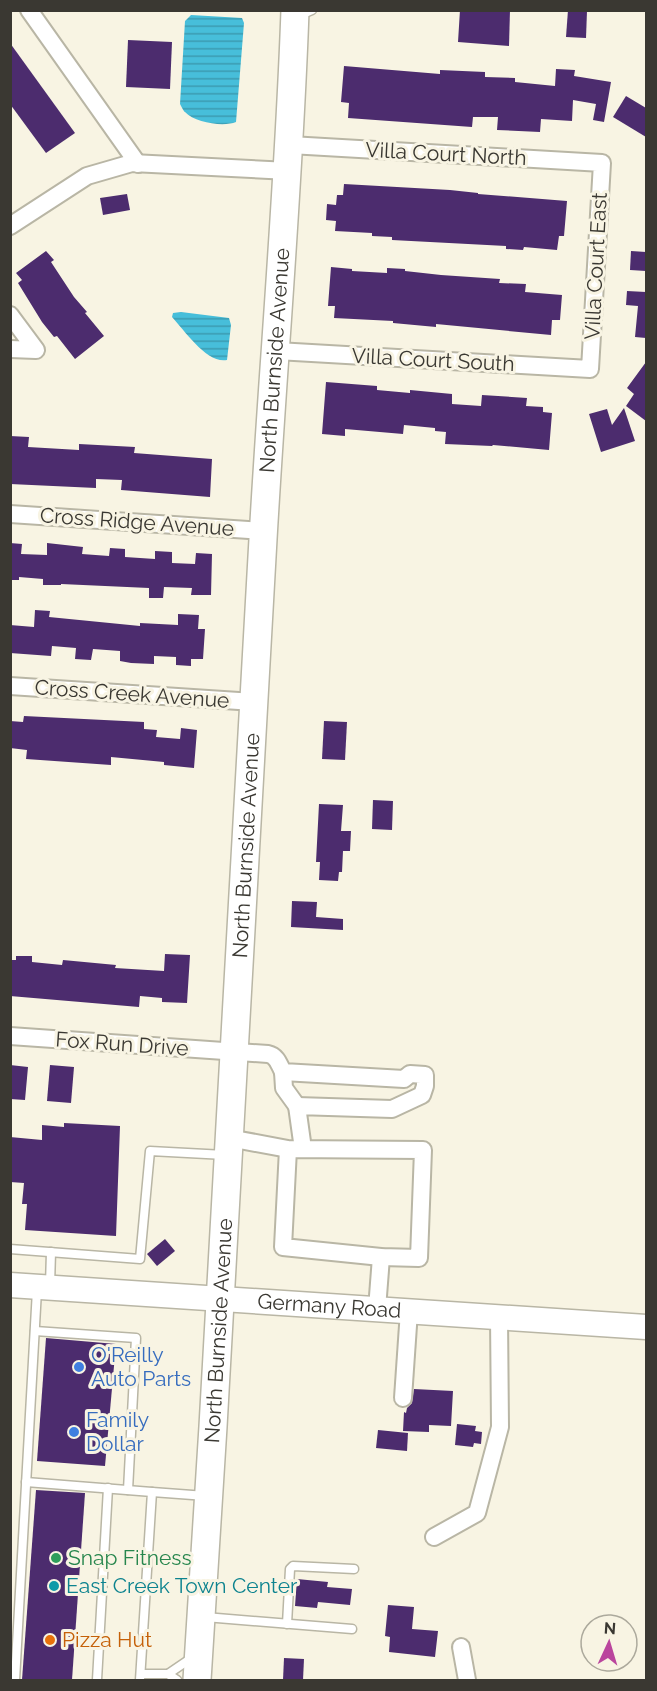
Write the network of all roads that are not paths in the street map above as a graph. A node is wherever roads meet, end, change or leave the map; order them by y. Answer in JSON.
{"nodes":[{"id":1,"x":29,"y":10,"type":"edge"},
{"id":2,"x":301,"y":13,"type":"edge"},
{"id":3,"x":289,"y":158,"type":"junction"},
{"id":4,"x":602,"y":163,"type":"joint"},
{"id":5,"x":138,"y":164,"type":"junction"},
{"id":6,"x":10,"y":226,"type":"edge"},
{"id":7,"x":10,"y":315,"type":"edge"},
{"id":8,"x":10,"y":349,"type":"edge"},
{"id":9,"x":277,"y":351,"type":"junction"},
{"id":10,"x":590,"y":369,"type":"joint"},
{"id":11,"x":10,"y":514,"type":"edge"},
{"id":12,"x":263,"y":531,"type":"junction"},
{"id":13,"x":10,"y":686,"type":"edge"},
{"id":14,"x":254,"y":702,"type":"junction"},
{"id":15,"x":10,"y":1036,"type":"edge"},
{"id":16,"x":234,"y":1052,"type":"junction"},
{"id":17,"x":283,"y":1072,"type":"junction"},
{"id":18,"x":297,"y":1106,"type":"junction"},
{"id":19,"x":229,"y":1147,"type":"junction"},
{"id":20,"x":295,"y":1149,"type":"junction"},
{"id":21,"x":10,"y":1250,"type":"edge"},
{"id":22,"x":51,"y":1252,"type":"junction"},
{"id":23,"x":381,"y":1257,"type":"junction"},
{"id":24,"x":10,"y":1285,"type":"edge"},
{"id":25,"x":44,"y":1287,"type":"junction"},
{"id":26,"x":221,"y":1298,"type":"junction"},
{"id":27,"x":376,"y":1309,"type":"junction"},
{"id":28,"x":409,"y":1311,"type":"junction"},
{"id":29,"x":499,"y":1317,"type":"junction"},
{"id":30,"x":646,"y":1327,"type":"edge"},
{"id":31,"x":35,"y":1331,"type":"junction"},
{"id":32,"x":403,"y":1398,"type":"dead end"},
{"id":33,"x":26,"y":1482,"type":"junction"},
{"id":34,"x":108,"y":1488,"type":"junction"},
{"id":35,"x":128,"y":1490,"type":"junction"},
{"id":36,"x":152,"y":1492,"type":"junction"},
{"id":37,"x":208,"y":1496,"type":"junction"},
{"id":38,"x":434,"y":1537,"type":"dead end"},
{"id":39,"x":354,"y":1569,"type":"dead end"},
{"id":40,"x":201,"y":1617,"type":"junction"},
{"id":41,"x":287,"y":1624,"type":"junction"},
{"id":42,"x":352,"y":1629,"type":"dead end"},
{"id":43,"x":461,"y":1647,"type":"dead end"},
{"id":44,"x":199,"y":1653,"type":"junction"},
{"id":45,"x":168,"y":1674,"type":"junction"},
{"id":46,"x":140,"y":1677,"type":"edge"},
{"id":47,"x":15,"y":1680,"type":"edge"},
{"id":48,"x":97,"y":1680,"type":"edge"},
{"id":49,"x":177,"y":1680,"type":"edge"},
{"id":50,"x":197,"y":1680,"type":"edge"},
{"id":51,"x":467,"y":1680,"type":"edge"}],
"edges":[{"from":1,"to":5,"type":"street"},
{"from":2,"to":3,"type":"main road","name":"North Burnside Avenue"},
{"from":3,"to":4,"type":"street","name":"Villa Court North"},
{"from":3,"to":5,"type":"street","name":"Villa Court North"},
{"from":3,"to":9,"type":"main road","name":"North Burnside Avenue"},
{"from":4,"to":10,"type":"street","name":"Villa Court East"},
{"from":5,"to":6,"type":"street","name":"Villa Court North"},
{"from":7,"to":8,"type":"street"},
{"from":9,"to":10,"type":"street","name":"Villa Court South"},
{"from":9,"to":12,"type":"main road","name":"North Burnside Avenue"},
{"from":11,"to":12,"type":"street","name":"Cross Ridge Avenue"},
{"from":12,"to":14,"type":"main road","name":"North Burnside Avenue"},
{"from":13,"to":14,"type":"street","name":"Cross Creek Avenue"},
{"from":14,"to":16,"type":"main road","name":"North Burnside Avenue"},
{"from":15,"to":16,"type":"street","name":"Fox Run Drive"},
{"from":16,"to":17,"type":"street","name":"Fox Run Drive"},
{"from":16,"to":19,"type":"main road","name":"North Burnside Avenue"},
{"from":17,"to":18,"type":"street"},
{"from":17,"to":18,"type":"street"},
{"from":18,"to":20,"type":"street"},
{"from":19,"to":20,"type":"street"},
{"from":19,"to":22,"type":"lane"},
{"from":19,"to":26,"type":"main road","name":"North Burnside Avenue"},
{"from":20,"to":23,"type":"street"},
{"from":20,"to":23,"type":"street"},
{"from":21,"to":22,"type":"lane"},
{"from":22,"to":25,"type":"lane"},
{"from":23,"to":27,"type":"street"},
{"from":24,"to":25,"type":"main road","name":"Germany Road"},
{"from":25,"to":26,"type":"main road","name":"Germany Road"},
{"from":25,"to":31,"type":"lane"},
{"from":26,"to":27,"type":"main road","name":"Germany Road"},
{"from":26,"to":37,"type":"main road","name":"North Burnside Avenue"},
{"from":27,"to":28,"type":"main road","name":"Germany Road"},
{"from":28,"to":29,"type":"main road","name":"Germany Road"},
{"from":28,"to":32,"type":"street"},
{"from":29,"to":30,"type":"main road","name":"Germany Road"},
{"from":29,"to":38,"type":"street"},
{"from":31,"to":33,"type":"lane"},
{"from":31,"to":35,"type":"lane"},
{"from":33,"to":34,"type":"lane"},
{"from":33,"to":47,"type":"lane"},
{"from":34,"to":35,"type":"lane"},
{"from":34,"to":48,"type":"lane"},
{"from":35,"to":36,"type":"lane"},
{"from":36,"to":37,"type":"lane"},
{"from":36,"to":46,"type":"lane"},
{"from":37,"to":40,"type":"main road","name":"North Burnside Avenue"},
{"from":39,"to":41,"type":"lane"},
{"from":40,"to":41,"type":"lane"},
{"from":40,"to":44,"type":"main road","name":"North Burnside Avenue"},
{"from":41,"to":42,"type":"lane"},
{"from":43,"to":51,"type":"street"},
{"from":44,"to":45,"type":"lane"},
{"from":44,"to":50,"type":"main road","name":"North Burnside Avenue"},
{"from":45,"to":46,"type":"lane"},
{"from":45,"to":49,"type":"lane"}]}
